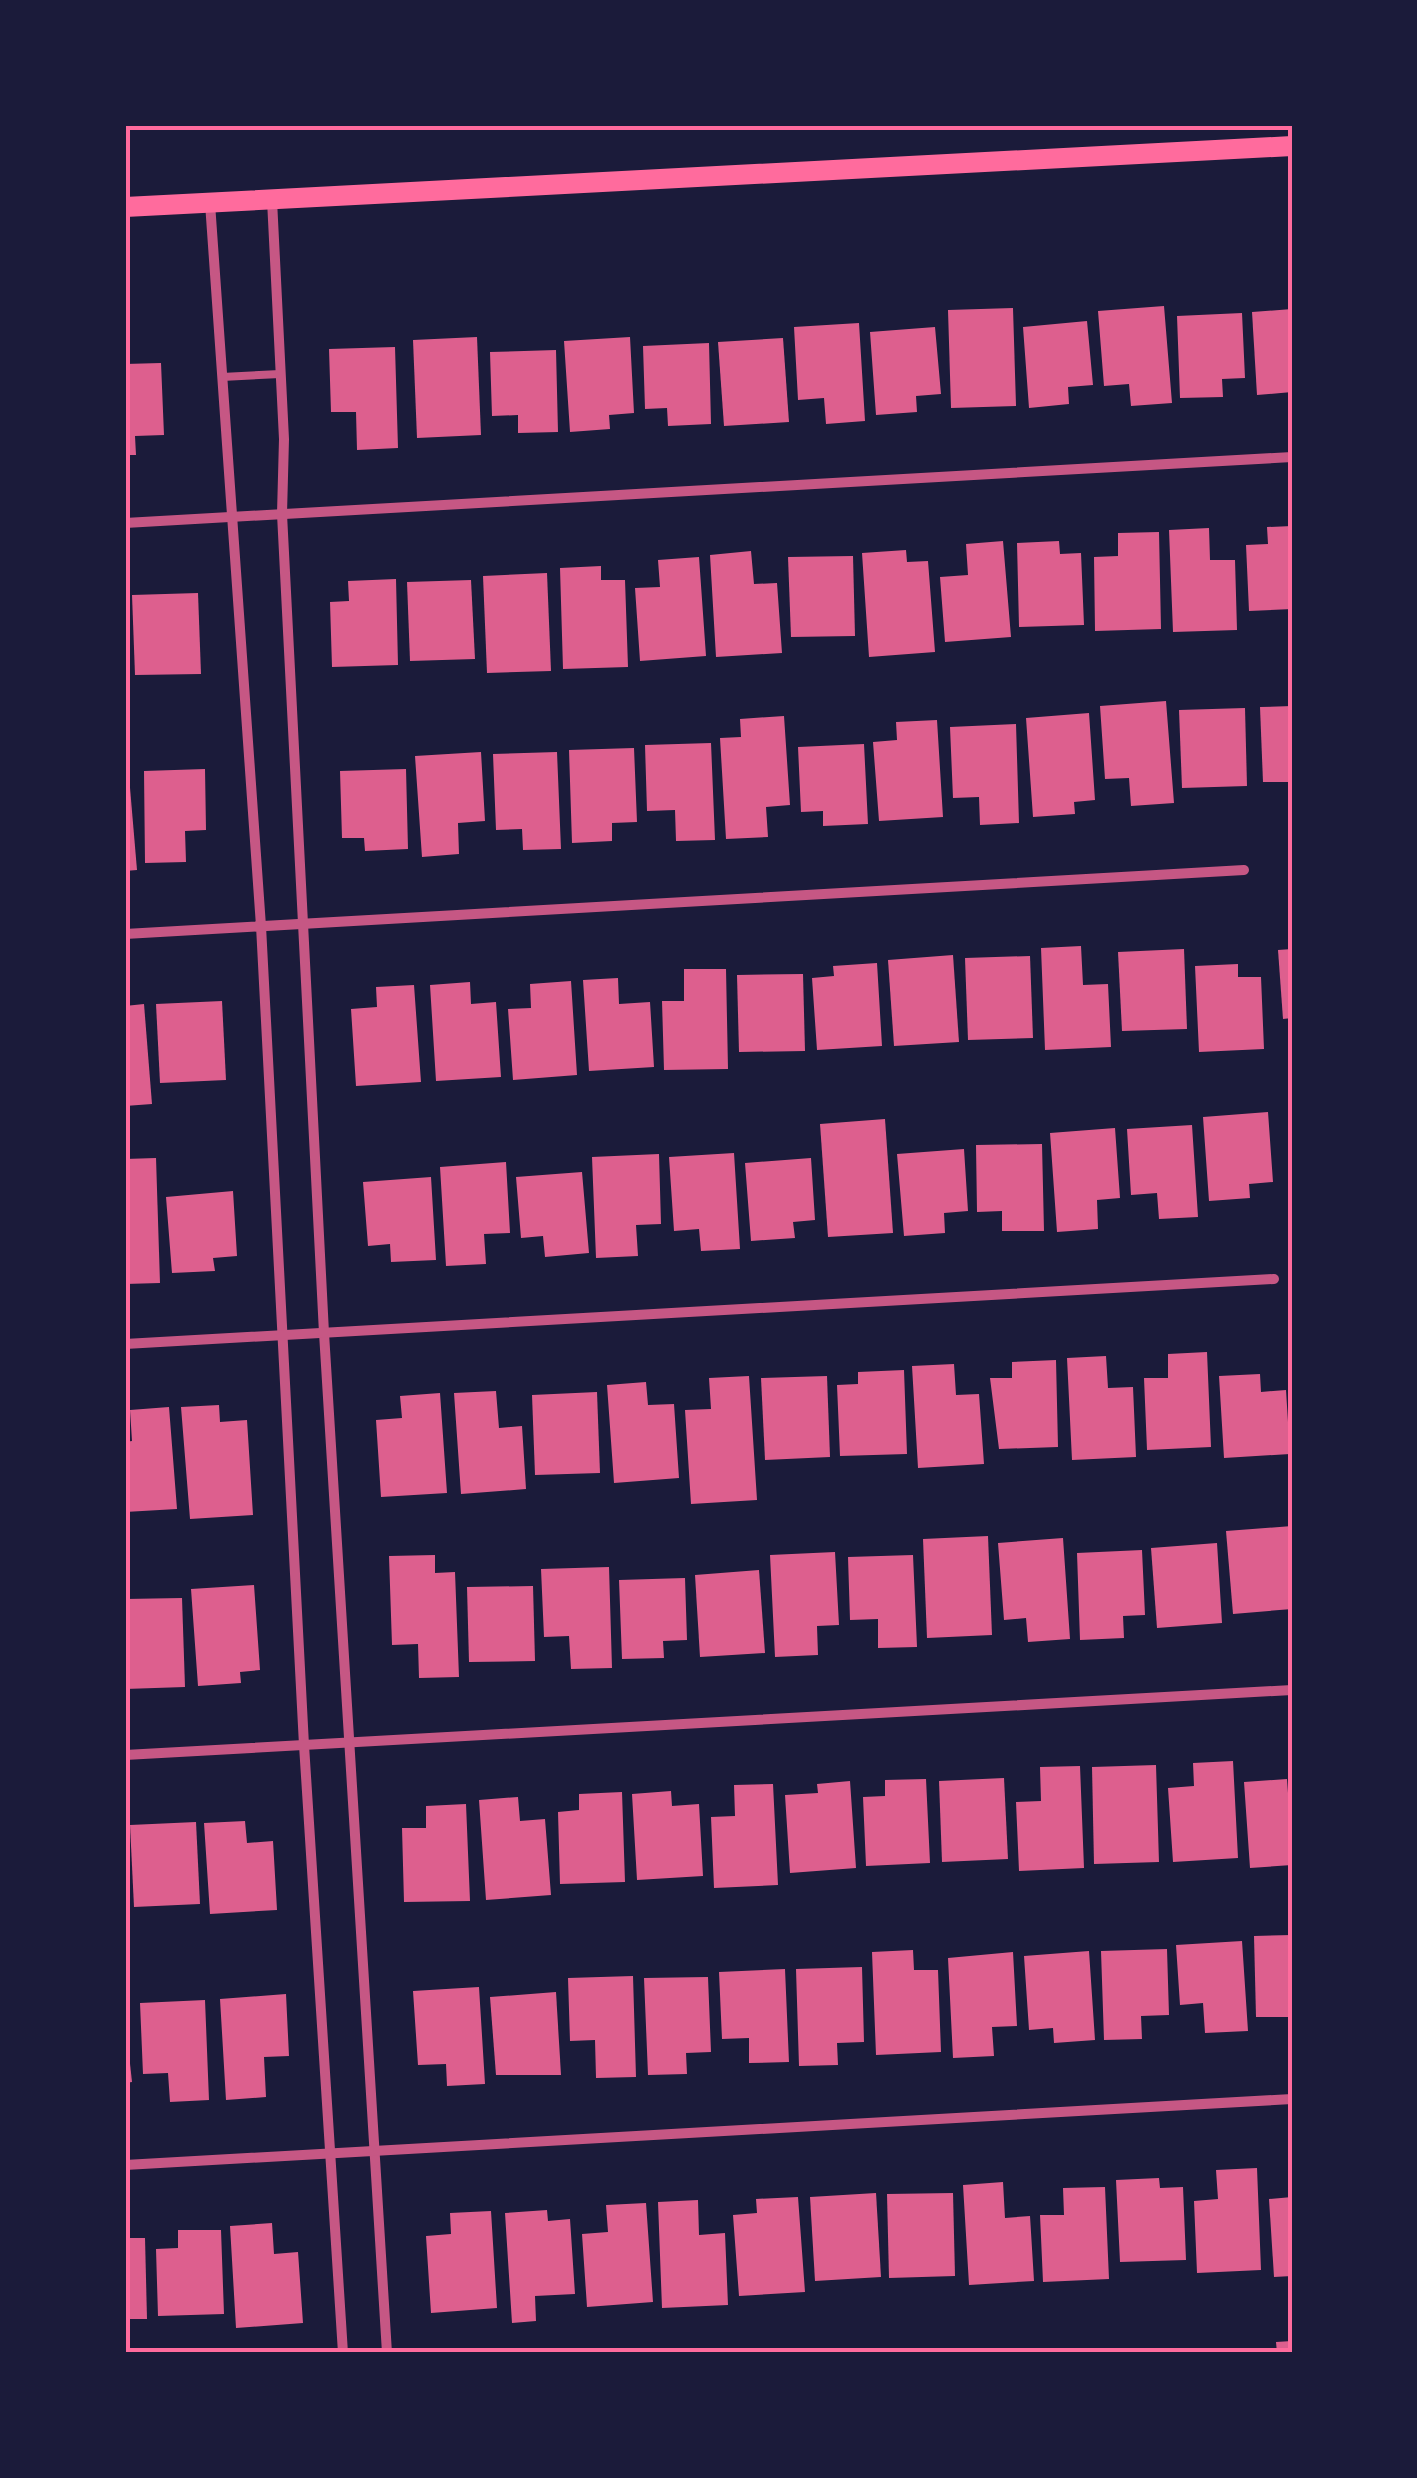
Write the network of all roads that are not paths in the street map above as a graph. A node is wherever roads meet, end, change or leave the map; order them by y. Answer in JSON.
{"nodes":[{"id":1,"x":1292,"y":146,"type":"edge"},
{"id":2,"x":272,"y":199,"type":"junction"},
{"id":3,"x":210,"y":202,"type":"junction"},
{"id":4,"x":125,"y":207,"type":"edge"},
{"id":5,"x":280,"y":374,"type":"junction"},
{"id":6,"x":222,"y":378,"type":"junction"},
{"id":7,"x":1292,"y":457,"type":"edge"},
{"id":8,"x":282,"y":514,"type":"junction"},
{"id":9,"x":234,"y":516,"type":"junction"},
{"id":10,"x":125,"y":523,"type":"edge"},
{"id":11,"x":1244,"y":870,"type":"dead end"},
{"id":12,"x":304,"y":924,"type":"junction"},
{"id":13,"x":260,"y":926,"type":"junction"},
{"id":14,"x":125,"y":934,"type":"edge"},
{"id":15,"x":1274,"y":1280,"type":"dead end"},
{"id":16,"x":324,"y":1334,"type":"junction"},
{"id":17,"x":283,"y":1336,"type":"junction"},
{"id":18,"x":125,"y":1344,"type":"edge"},
{"id":19,"x":1292,"y":1690,"type":"edge"},
{"id":20,"x":350,"y":1743,"type":"junction"},
{"id":21,"x":304,"y":1745,"type":"junction"},
{"id":22,"x":125,"y":1755,"type":"edge"},
{"id":23,"x":1292,"y":2099,"type":"edge"},
{"id":24,"x":376,"y":2152,"type":"junction"},
{"id":25,"x":331,"y":2154,"type":"junction"},
{"id":26,"x":125,"y":2165,"type":"edge"},
{"id":27,"x":342,"y":2353,"type":"edge"},
{"id":28,"x":387,"y":2353,"type":"edge"}],
"edges":[{"from":1,"to":2,"type":"main road"},
{"from":2,"to":3,"type":"main road"},
{"from":2,"to":5,"type":"street"},
{"from":3,"to":4,"type":"main road"},
{"from":3,"to":6,"type":"street"},
{"from":5,"to":6,"type":"lane"},
{"from":5,"to":8,"type":"street"},
{"from":6,"to":9,"type":"street"},
{"from":7,"to":8,"type":"street"},
{"from":8,"to":9,"type":"street"},
{"from":8,"to":12,"type":"street"},
{"from":9,"to":10,"type":"street"},
{"from":9,"to":13,"type":"street"},
{"from":11,"to":12,"type":"street"},
{"from":12,"to":13,"type":"street"},
{"from":12,"to":16,"type":"street"},
{"from":13,"to":14,"type":"street"},
{"from":13,"to":17,"type":"street"},
{"from":15,"to":16,"type":"street"},
{"from":16,"to":17,"type":"street"},
{"from":16,"to":20,"type":"street"},
{"from":17,"to":18,"type":"street"},
{"from":17,"to":21,"type":"street"},
{"from":19,"to":20,"type":"street"},
{"from":20,"to":21,"type":"street"},
{"from":20,"to":24,"type":"street"},
{"from":21,"to":22,"type":"street"},
{"from":21,"to":25,"type":"street"},
{"from":23,"to":24,"type":"street"},
{"from":24,"to":25,"type":"street"},
{"from":24,"to":28,"type":"street"},
{"from":25,"to":26,"type":"street"},
{"from":25,"to":27,"type":"street"}]}
